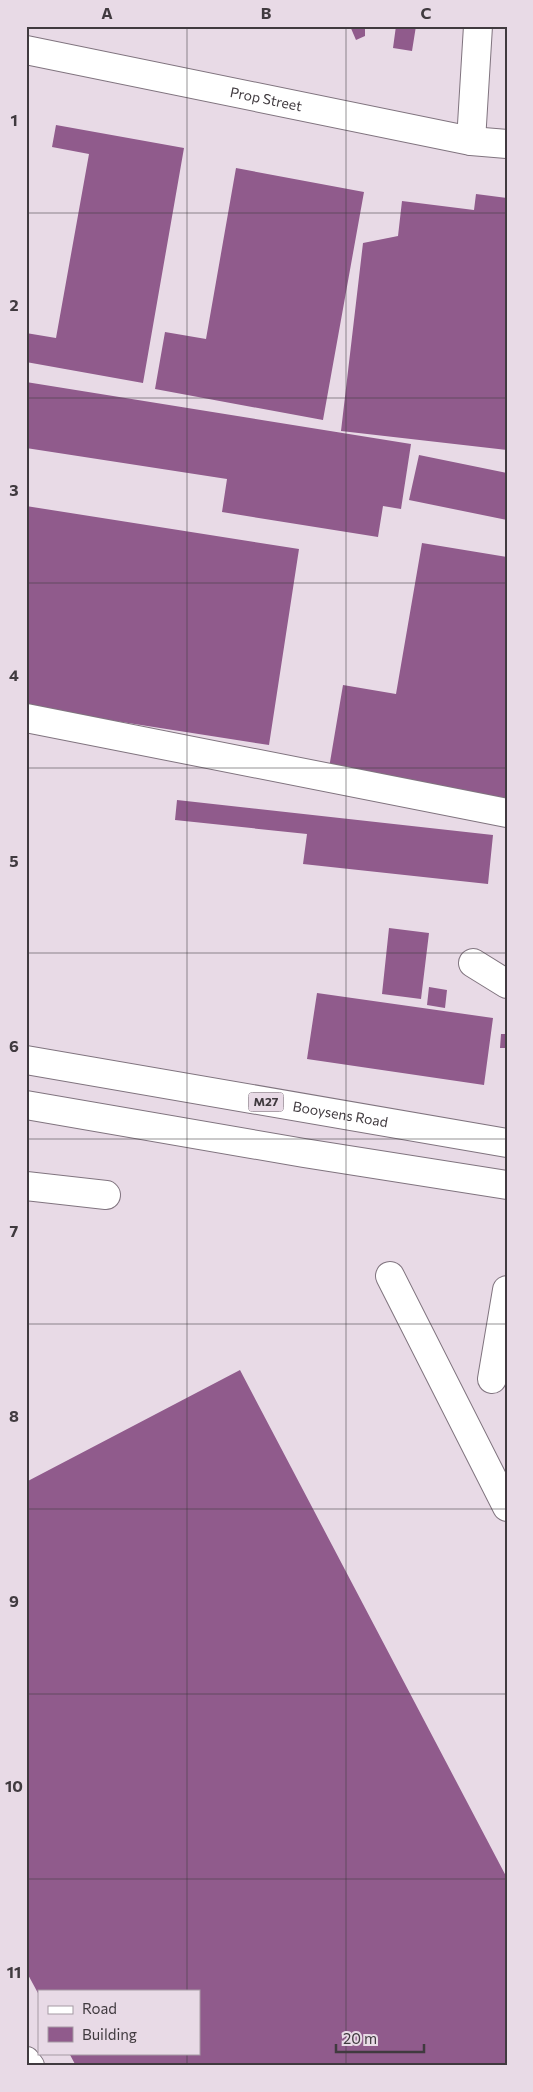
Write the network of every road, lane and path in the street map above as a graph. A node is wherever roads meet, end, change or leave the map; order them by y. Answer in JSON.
{"nodes":[{"id":1,"x":478,"y":26,"type":"edge"},
{"id":2,"x":26,"y":50,"type":"edge"},
{"id":3,"x":471,"y":141,"type":"junction"},
{"id":4,"x":507,"y":144,"type":"edge"},
{"id":5,"x":26,"y":718,"type":"edge"},
{"id":6,"x":507,"y":813,"type":"edge"},
{"id":7,"x":474,"y":963,"type":"dead end"},
{"id":8,"x":507,"y":984,"type":"edge"},
{"id":9,"x":26,"y":1060,"type":"edge"},
{"id":10,"x":26,"y":1105,"type":"edge"},
{"id":11,"x":507,"y":1143,"type":"edge"},
{"id":12,"x":507,"y":1184,"type":"edge"},
{"id":13,"x":26,"y":1186,"type":"edge"},
{"id":14,"x":106,"y":1195,"type":"dead end"},
{"id":15,"x":390,"y":1276,"type":"dead end"},
{"id":16,"x":507,"y":1290,"type":"edge"},
{"id":17,"x":492,"y":1379,"type":"dead end"},
{"id":18,"x":507,"y":1507,"type":"edge"},
{"id":19,"x":26,"y":2061,"type":"edge"},
{"id":20,"x":30,"y":2066,"type":"edge"}],
"edges":[{"from":1,"to":3,"type":"main road"},
{"from":2,"to":3,"type":"main road","name":"Prop Street"},
{"from":3,"to":4,"type":"main road","name":"Prop Street"},
{"from":5,"to":6,"type":"main road"},
{"from":7,"to":8,"type":"main road"},
{"from":9,"to":11,"type":"main road","name":"Booysens Road","number":"M27"},
{"from":10,"to":12,"type":"main road"},
{"from":13,"to":14,"type":"main road"},
{"from":15,"to":18,"type":"main road"},
{"from":16,"to":17,"type":"main road"},
{"from":19,"to":20,"type":"main road"}]}
